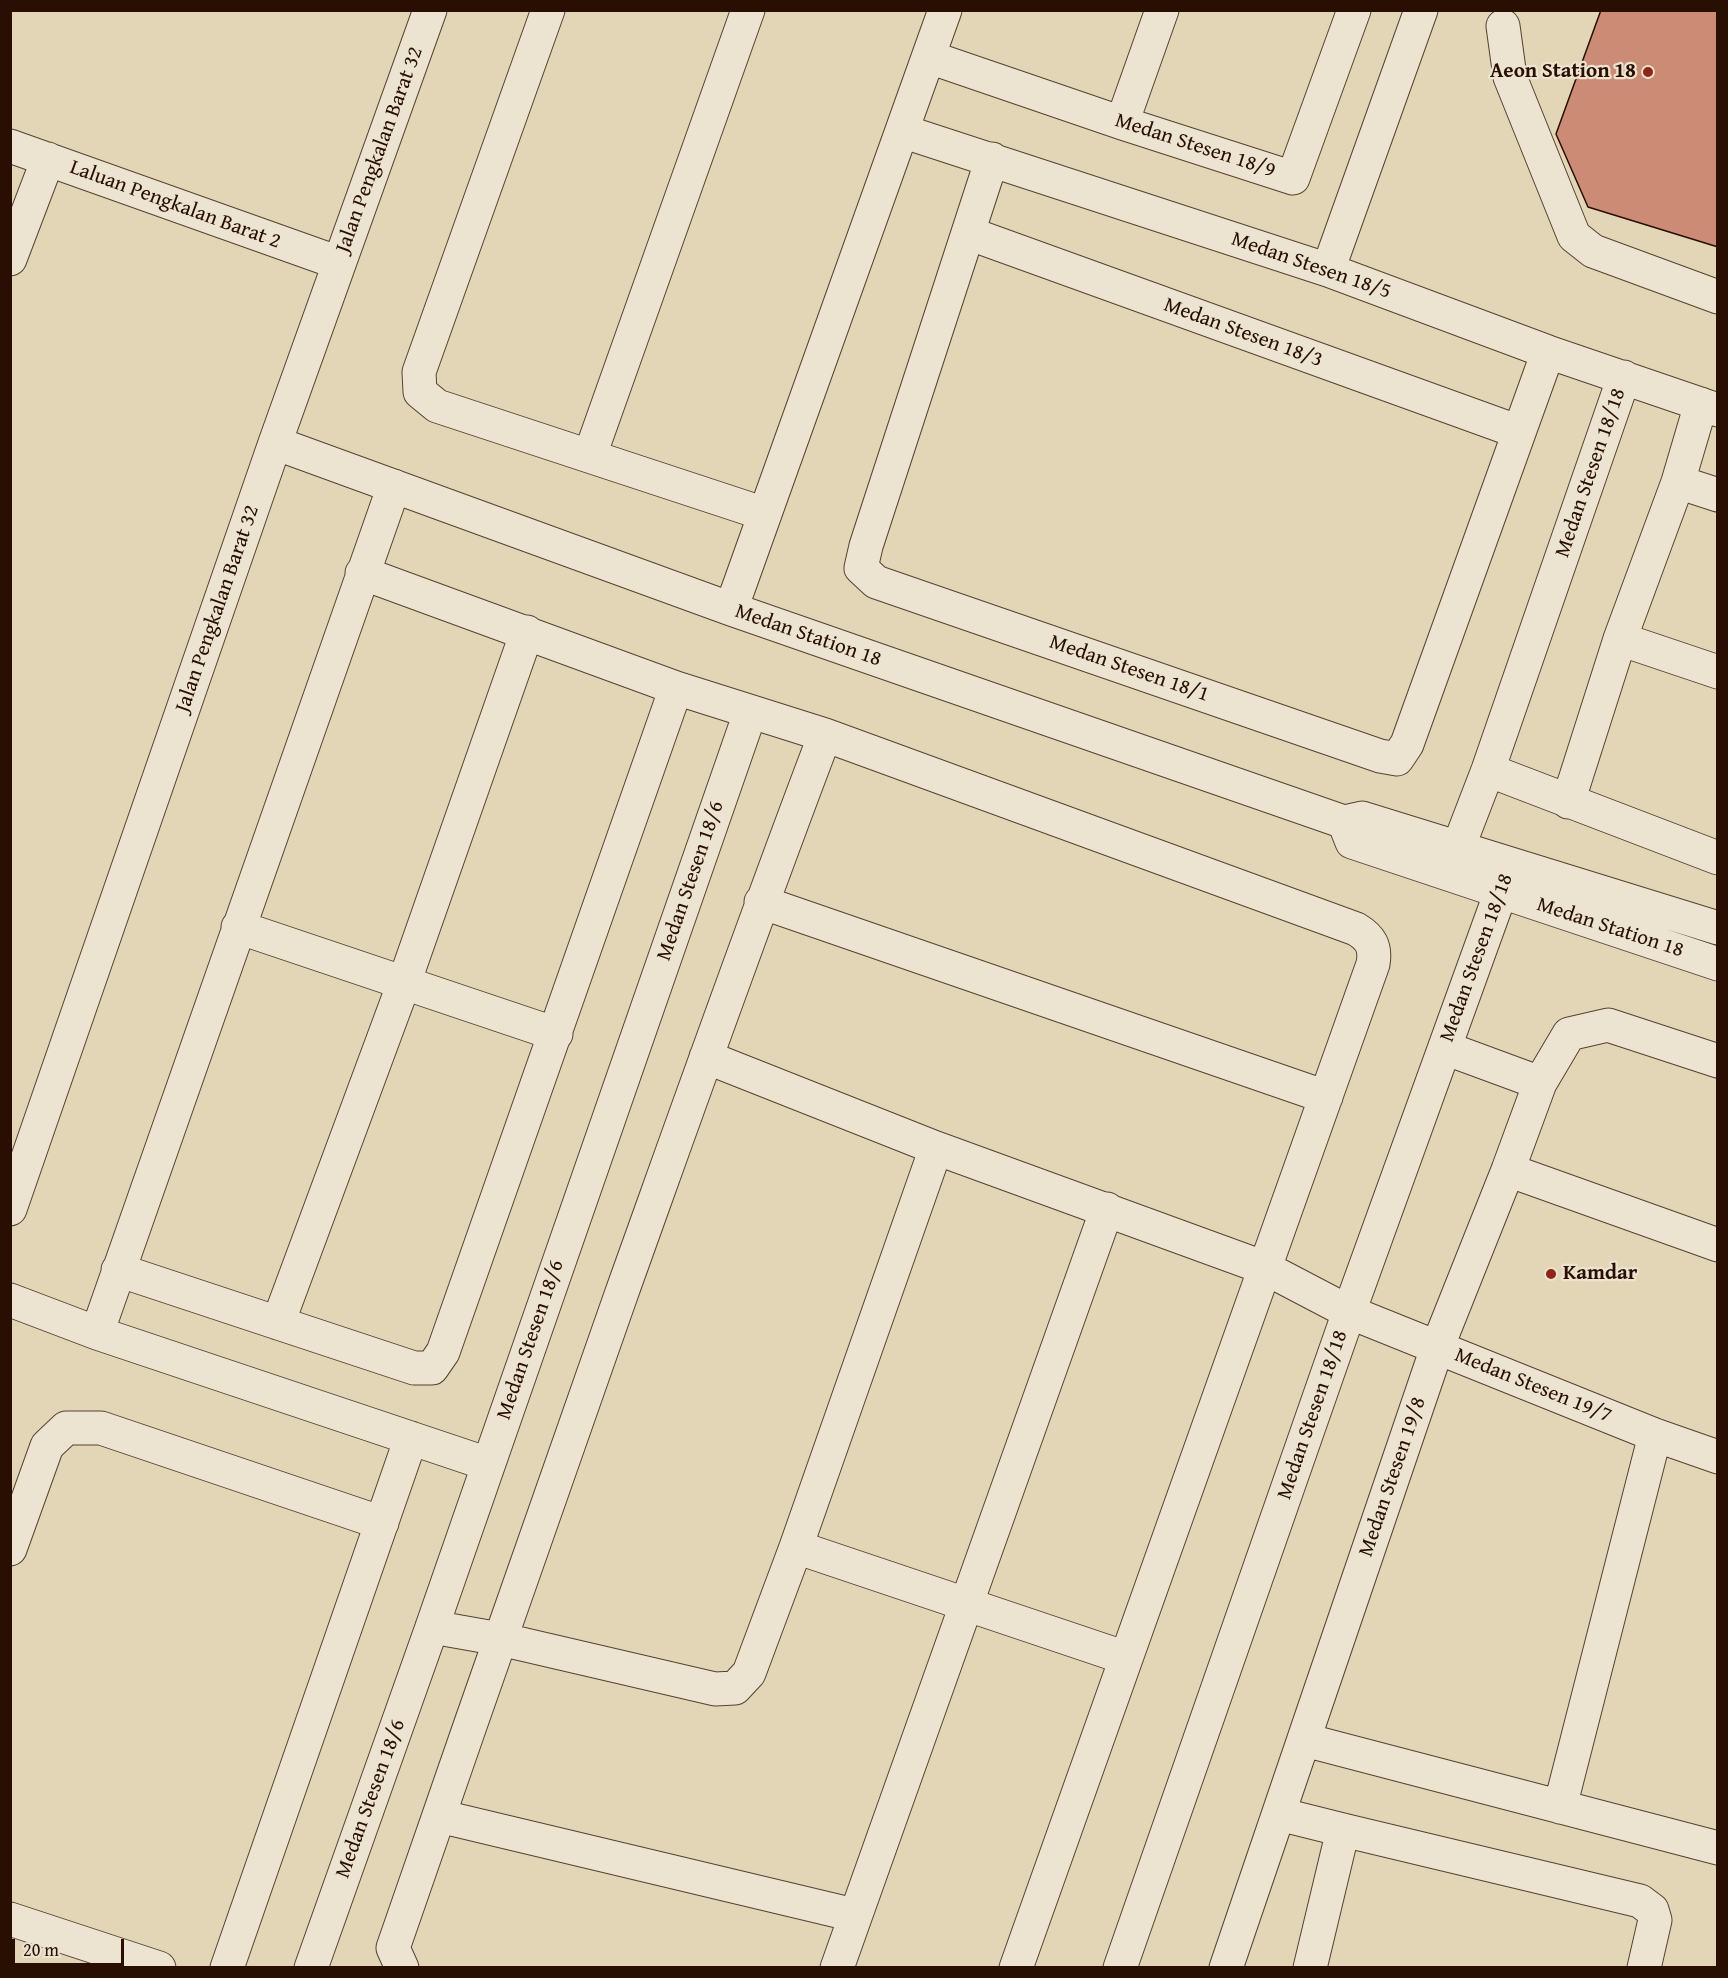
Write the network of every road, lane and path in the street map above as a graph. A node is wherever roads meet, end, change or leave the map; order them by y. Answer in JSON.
{"nodes":[{"id":1,"x":430,"y":10,"type":"edge"},
{"id":2,"x":548,"y":10,"type":"edge"},
{"id":3,"x":748,"y":10,"type":"edge"},
{"id":4,"x":945,"y":10,"type":"edge"},
{"id":5,"x":1162,"y":10,"type":"edge"},
{"id":6,"x":1354,"y":10,"type":"edge"},
{"id":7,"x":1421,"y":10,"type":"edge"},
{"id":8,"x":1503,"y":26,"type":"dead end"},
{"id":9,"x":929,"y":57,"type":"junction"},
{"id":10,"x":1122,"y":123,"type":"junction"},
{"id":11,"x":902,"y":131,"type":"junction"},
{"id":12,"x":10,"y":146,"type":"edge"},
{"id":13,"x":48,"y":159,"type":"junction"},
{"id":14,"x":992,"y":159,"type":"junction"},
{"id":15,"x":968,"y":233,"type":"junction"},
{"id":16,"x":10,"y":259,"type":"edge"},
{"id":17,"x":339,"y":263,"type":"junction"},
{"id":18,"x":1328,"y":270,"type":"junction"},
{"id":19,"x":1718,"y":297,"type":"edge"},
{"id":20,"x":1548,"y":352,"type":"junction"},
{"id":21,"x":1624,"y":377,"type":"junction"},
{"id":22,"x":1709,"y":407,"type":"edge"},
{"id":23,"x":1519,"y":432,"type":"junction"},
{"id":24,"x":275,"y":443,"type":"junction"},
{"id":25,"x":590,"y":455,"type":"junction"},
{"id":26,"x":1678,"y":482,"type":"junction"},
{"id":27,"x":394,"y":486,"type":"junction"},
{"id":28,"x":1718,"y":495,"type":"edge"},
{"id":29,"x":765,"y":514,"type":"junction"},
{"id":30,"x":362,"y":573,"type":"junction"},
{"id":31,"x":731,"y":609,"type":"junction"},
{"id":32,"x":526,"y":632,"type":"junction"},
{"id":33,"x":1620,"y":639,"type":"junction"},
{"id":34,"x":1718,"y":672,"type":"edge"},
{"id":35,"x":676,"y":688,"type":"junction"},
{"id":36,"x":750,"y":712,"type":"junction"},
{"id":37,"x":825,"y":735,"type":"junction"},
{"id":38,"x":1488,"y":770,"type":"junction"},
{"id":39,"x":1568,"y":802,"type":"junction"},
{"id":40,"x":1718,"y":858,"type":"edge"},
{"id":41,"x":1452,"y":861,"type":"junction"},
{"id":42,"x":1506,"y":879,"type":"junction"},
{"id":43,"x":761,"y":902,"type":"junction"},
{"id":44,"x":238,"y":927,"type":"junction"},
{"id":45,"x":1718,"y":928,"type":"edge"},
{"id":46,"x":1718,"y":963,"type":"edge"},
{"id":47,"x":404,"y":983,"type":"junction"},
{"id":48,"x":556,"y":1034,"type":"junction"},
{"id":49,"x":1445,"y":1048,"type":"junction"},
{"id":50,"x":706,"y":1057,"type":"junction"},
{"id":51,"x":1718,"y":1061,"type":"edge"},
{"id":52,"x":1540,"y":1083,"type":"junction"},
{"id":53,"x":1326,"y":1097,"type":"junction"},
{"id":54,"x":936,"y":1148,"type":"junction"},
{"id":55,"x":1508,"y":1170,"type":"junction"},
{"id":56,"x":10,"y":1209,"type":"edge"},
{"id":57,"x":1107,"y":1209,"type":"junction"},
{"id":58,"x":1718,"y":1245,"type":"edge"},
{"id":59,"x":1265,"y":1268,"type":"junction"},
{"id":60,"x":118,"y":1270,"type":"junction"},
{"id":61,"x":10,"y":1300,"type":"edge"},
{"id":62,"x":1349,"y":1312,"type":"junction"},
{"id":63,"x":278,"y":1323,"type":"junction"},
{"id":64,"x":97,"y":1333,"type":"junction"},
{"id":65,"x":1437,"y":1348,"type":"junction"},
{"id":66,"x":1655,"y":1435,"type":"junction"},
{"id":67,"x":411,"y":1438,"type":"junction"},
{"id":68,"x":1718,"y":1457,"type":"edge"},
{"id":69,"x":488,"y":1464,"type":"junction"},
{"id":70,"x":382,"y":1523,"type":"junction"},
{"id":71,"x":796,"y":1547,"type":"junction"},
{"id":72,"x":10,"y":1549,"type":"edge"},
{"id":73,"x":967,"y":1604,"type":"junction"},
{"id":74,"x":432,"y":1627,"type":"junction"},
{"id":75,"x":500,"y":1639,"type":"junction"},
{"id":76,"x":1126,"y":1658,"type":"junction"},
{"id":77,"x":1305,"y":1740,"type":"junction"},
{"id":78,"x":1560,"y":1806,"type":"junction"},
{"id":79,"x":1279,"y":1814,"type":"junction"},
{"id":80,"x":439,"y":1816,"type":"junction"},
{"id":81,"x":1343,"y":1830,"type":"junction"},
{"id":82,"x":1718,"y":1848,"type":"edge"},
{"id":83,"x":854,"y":1915,"type":"junction"},
{"id":84,"x":10,"y":1918,"type":"edge"},
{"id":85,"x":159,"y":1968,"type":"edge"},
{"id":86,"x":227,"y":1968,"type":"edge"},
{"id":87,"x":310,"y":1968,"type":"edge"},
{"id":88,"x":402,"y":1968,"type":"edge"},
{"id":89,"x":837,"y":1968,"type":"edge"},
{"id":90,"x":1016,"y":1968,"type":"edge"},
{"id":91,"x":1120,"y":1968,"type":"edge"},
{"id":92,"x":1226,"y":1968,"type":"edge"},
{"id":93,"x":1310,"y":1968,"type":"edge"},
{"id":94,"x":1644,"y":1968,"type":"edge"}],
"edges":[{"from":1,"to":17,"type":"street","name":"Jalan Pengkalan Barat 32"},
{"from":2,"to":25,"type":"street"},
{"from":3,"to":25,"type":"street"},
{"from":4,"to":9,"type":"street"},
{"from":5,"to":10,"type":"street"},
{"from":6,"to":10,"type":"street","name":"Medan Stesen 18/9"},
{"from":7,"to":18,"type":"street"},
{"from":8,"to":19,"type":"street"},
{"from":9,"to":10,"type":"street","name":"Medan Stesen 18/9"},
{"from":9,"to":11,"type":"street"},
{"from":11,"to":14,"type":"street","name":"Medan Stesen 18/5"},
{"from":11,"to":29,"type":"street"},
{"from":12,"to":13,"type":"street","name":"Laluan Pengkalan Barat 2"},
{"from":13,"to":16,"type":"street"},
{"from":13,"to":17,"type":"street","name":"Laluan Pengkalan Barat 2"},
{"from":14,"to":15,"type":"street","name":"Medan Stesen 18/1"},
{"from":14,"to":18,"type":"street","name":"Medan Stesen 18/5"},
{"from":15,"to":23,"type":"street","name":"Medan Stesen 18/3"},
{"from":15,"to":23,"type":"street","name":"Medan Stesen 18/1"},
{"from":17,"to":24,"type":"street","name":"Jalan Pengkalan Barat 32"},
{"from":18,"to":20,"type":"street","name":"Medan Stesen 18/5"},
{"from":20,"to":21,"type":"street","name":"Medan Stesen 18/5"},
{"from":20,"to":23,"type":"street","name":"Medan Stesen 18/1"},
{"from":21,"to":22,"type":"street","name":"Medan Stesen 18/5"},
{"from":21,"to":38,"type":"street","name":"Medan Stesen 18/18"},
{"from":22,"to":26,"type":"street"},
{"from":24,"to":27,"type":"street","name":"Medan Station 18"},
{"from":24,"to":56,"type":"street","name":"Jalan Pengkalan Barat 32"},
{"from":25,"to":29,"type":"street"},
{"from":26,"to":28,"type":"street"},
{"from":26,"to":33,"type":"street"},
{"from":27,"to":30,"type":"street"},
{"from":27,"to":31,"type":"street","name":"Medan Station 18"},
{"from":29,"to":31,"type":"street"},
{"from":30,"to":32,"type":"street"},
{"from":30,"to":44,"type":"street"},
{"from":31,"to":41,"type":"street","name":"Medan Station 18"},
{"from":32,"to":35,"type":"street"},
{"from":32,"to":47,"type":"street"},
{"from":33,"to":34,"type":"street"},
{"from":33,"to":39,"type":"street"},
{"from":35,"to":36,"type":"street"},
{"from":35,"to":48,"type":"street"},
{"from":36,"to":37,"type":"street"},
{"from":36,"to":69,"type":"street","name":"Medan Stesen 18/6"},
{"from":37,"to":43,"type":"street"},
{"from":37,"to":53,"type":"street"},
{"from":38,"to":39,"type":"street"},
{"from":38,"to":41,"type":"street","name":"Medan Stesen 18/18"},
{"from":39,"to":40,"type":"street"},
{"from":41,"to":42,"type":"street","name":"Medan Station 18"},
{"from":42,"to":45,"type":"street","name":"Medan Station 18"},
{"from":42,"to":46,"type":"street","name":"Medan Station 18"},
{"from":42,"to":49,"type":"street","name":"Medan Stesen 18/18"},
{"from":43,"to":50,"type":"street"},
{"from":43,"to":53,"type":"street"},
{"from":44,"to":47,"type":"street"},
{"from":44,"to":60,"type":"street"},
{"from":47,"to":48,"type":"street"},
{"from":47,"to":63,"type":"street"},
{"from":48,"to":63,"type":"street"},
{"from":49,"to":52,"type":"street"},
{"from":49,"to":62,"type":"street","name":"Medan Stesen 18/18"},
{"from":50,"to":54,"type":"street","name":"Medan Stesen 19/7"},
{"from":50,"to":75,"type":"street"},
{"from":51,"to":52,"type":"street","name":"Medan Stesen 19/8"},
{"from":52,"to":55,"type":"street","name":"Medan Stesen 19/8"},
{"from":53,"to":59,"type":"street"},
{"from":54,"to":57,"type":"street","name":"Medan Stesen 19/7"},
{"from":54,"to":71,"type":"street"},
{"from":55,"to":58,"type":"street"},
{"from":55,"to":65,"type":"street","name":"Medan Stesen 19/8"},
{"from":57,"to":59,"type":"street","name":"Medan Stesen 19/7"},
{"from":57,"to":73,"type":"street"},
{"from":59,"to":62,"type":"street","name":"Medan Stesen 19/7"},
{"from":59,"to":76,"type":"street"},
{"from":60,"to":63,"type":"street"},
{"from":60,"to":64,"type":"street"},
{"from":61,"to":64,"type":"street"},
{"from":62,"to":65,"type":"street","name":"Medan Stesen 19/7"},
{"from":62,"to":91,"type":"street","name":"Medan Stesen 18/18"},
{"from":64,"to":67,"type":"street"},
{"from":65,"to":66,"type":"street","name":"Medan Stesen 19/7"},
{"from":65,"to":77,"type":"street","name":"Medan Stesen 19/8"},
{"from":66,"to":68,"type":"street","name":"Medan Stesen 19/7"},
{"from":66,"to":78,"type":"street"},
{"from":67,"to":69,"type":"street"},
{"from":67,"to":70,"type":"street"},
{"from":69,"to":74,"type":"street","name":"Medan Stesen 18/6"},
{"from":70,"to":72,"type":"street"},
{"from":70,"to":86,"type":"street"},
{"from":71,"to":73,"type":"street"},
{"from":71,"to":75,"type":"street"},
{"from":73,"to":76,"type":"street"},
{"from":73,"to":83,"type":"street"},
{"from":74,"to":75,"type":"street"},
{"from":74,"to":87,"type":"street","name":"Medan Stesen 18/6"},
{"from":75,"to":80,"type":"street"},
{"from":76,"to":90,"type":"street"},
{"from":77,"to":78,"type":"street"},
{"from":77,"to":79,"type":"street","name":"Medan Stesen 19/8"},
{"from":78,"to":82,"type":"street"},
{"from":79,"to":81,"type":"street"},
{"from":79,"to":92,"type":"street","name":"Medan Stesen 19/8"},
{"from":80,"to":83,"type":"street"},
{"from":80,"to":88,"type":"street"},
{"from":81,"to":93,"type":"street"},
{"from":81,"to":94,"type":"street"},
{"from":83,"to":89,"type":"street"},
{"from":84,"to":85,"type":"street"}]}
